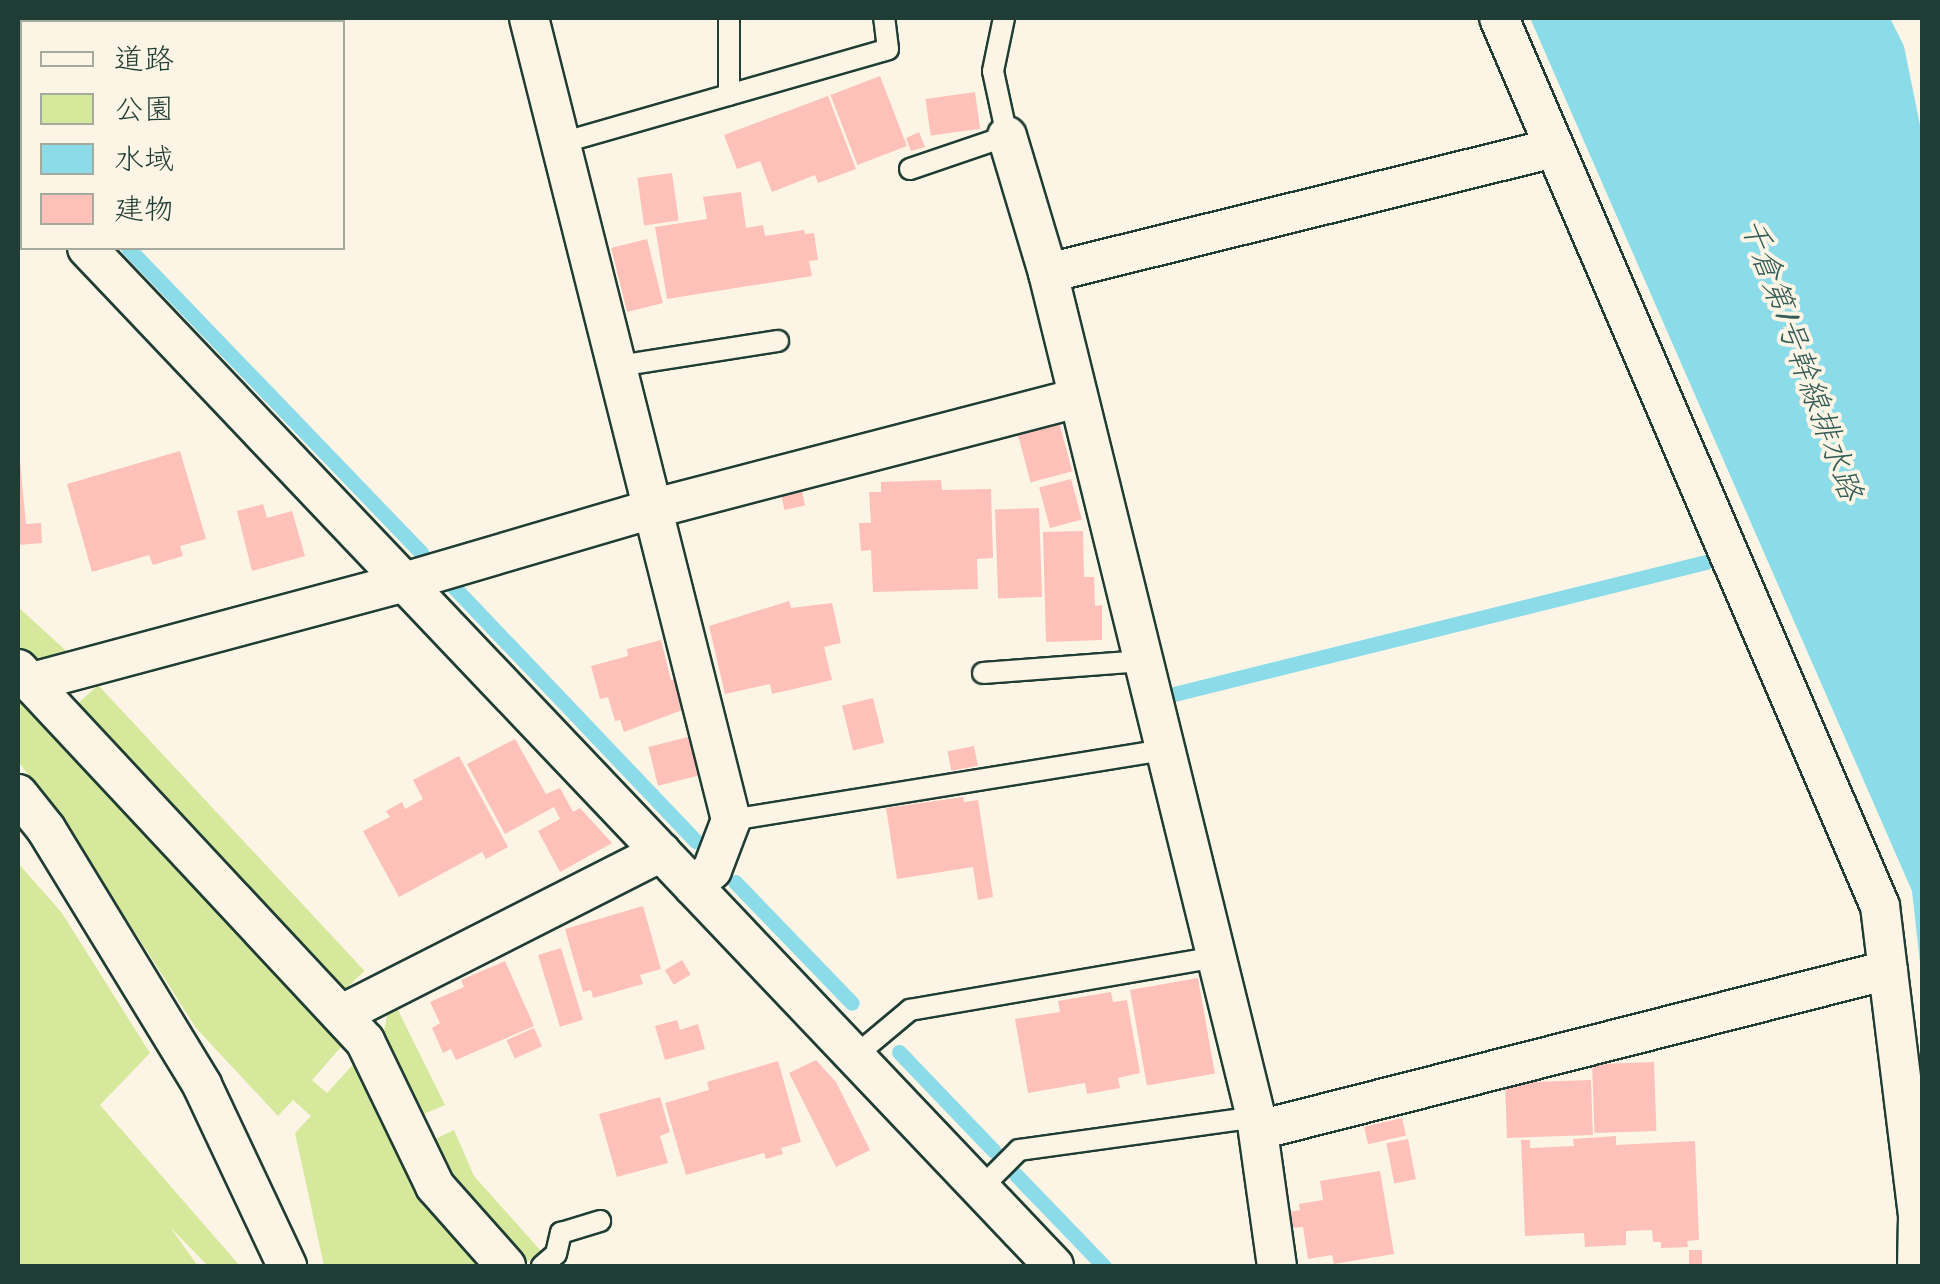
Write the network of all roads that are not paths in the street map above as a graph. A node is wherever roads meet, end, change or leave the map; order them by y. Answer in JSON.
{"nodes":[{"id":1,"x":529,"y":18,"type":"edge"},
{"id":2,"x":730,"y":18,"type":"edge"},
{"id":3,"x":884,"y":18,"type":"edge"},
{"id":4,"x":1004,"y":18,"type":"edge"},
{"id":5,"x":1498,"y":18,"type":"edge"},
{"id":6,"x":730,"y":95,"type":"junction"},
{"id":7,"x":1007,"y":136,"type":"junction"},
{"id":8,"x":561,"y":143,"type":"junction"},
{"id":9,"x":1554,"y":148,"type":"junction"},
{"id":10,"x":910,"y":169,"type":"dead end"},
{"id":11,"x":89,"y":250,"type":"edge"},
{"id":12,"x":1048,"y":274,"type":"junction"},
{"id":13,"x":778,"y":340,"type":"dead end"},
{"id":14,"x":618,"y":366,"type":"junction"},
{"id":15,"x":1078,"y":398,"type":"junction"},
{"id":16,"x":655,"y":508,"type":"junction"},
{"id":17,"x":404,"y":582,"type":"junction"},
{"id":18,"x":1143,"y":661,"type":"junction"},
{"id":19,"x":983,"y":673,"type":"dead end"},
{"id":20,"x":24,"y":676,"type":"edge"},
{"id":21,"x":1166,"y":750,"type":"junction"},
{"id":22,"x":18,"y":794,"type":"edge"},
{"id":23,"x":732,"y":820,"type":"junction"},
{"id":24,"x":662,"y":852,"type":"junction"},
{"id":25,"x":693,"y":886,"type":"junction"},
{"id":26,"x":1216,"y":957,"type":"junction"},
{"id":27,"x":1888,"y":970,"type":"junction"},
{"id":28,"x":342,"y":1014,"type":"junction"},
{"id":29,"x":854,"y":1056,"type":"junction"},
{"id":30,"x":1258,"y":1123,"type":"junction"},
{"id":31,"x":980,"y":1189,"type":"junction"},
{"id":32,"x":600,"y":1221,"type":"dead end"},
{"id":33,"x":287,"y":1266,"type":"edge"},
{"id":34,"x":506,"y":1266,"type":"edge"},
{"id":35,"x":542,"y":1266,"type":"edge"},
{"id":36,"x":1054,"y":1266,"type":"edge"},
{"id":37,"x":1278,"y":1266,"type":"edge"},
{"id":38,"x":1917,"y":1266,"type":"edge"}],
"edges":[{"from":1,"to":8,"type":"street"},
{"from":2,"to":6,"type":"lane"},
{"from":3,"to":6,"type":"lane"},
{"from":4,"to":7,"type":"lane"},
{"from":5,"to":9,"type":"street"},
{"from":6,"to":8,"type":"lane"},
{"from":7,"to":10,"type":"lane"},
{"from":7,"to":12,"type":"street"},
{"from":8,"to":14,"type":"street"},
{"from":9,"to":12,"type":"street"},
{"from":9,"to":27,"type":"street"},
{"from":11,"to":17,"type":"street"},
{"from":12,"to":15,"type":"street"},
{"from":13,"to":14,"type":"lane"},
{"from":14,"to":16,"type":"street"},
{"from":15,"to":16,"type":"street"},
{"from":15,"to":18,"type":"street"},
{"from":16,"to":17,"type":"street"},
{"from":16,"to":23,"type":"street"},
{"from":17,"to":20,"type":"street"},
{"from":17,"to":24,"type":"street"},
{"from":18,"to":19,"type":"lane"},
{"from":18,"to":21,"type":"street"},
{"from":20,"to":28,"type":"street"},
{"from":21,"to":23,"type":"lane"},
{"from":21,"to":26,"type":"street"},
{"from":22,"to":33,"type":"street"},
{"from":23,"to":25,"type":"street"},
{"from":24,"to":25,"type":"street"},
{"from":24,"to":28,"type":"street"},
{"from":25,"to":29,"type":"street"},
{"from":26,"to":29,"type":"lane"},
{"from":26,"to":30,"type":"street"},
{"from":27,"to":30,"type":"street"},
{"from":27,"to":38,"type":"street"},
{"from":28,"to":34,"type":"street"},
{"from":29,"to":31,"type":"street"},
{"from":30,"to":31,"type":"lane"},
{"from":30,"to":37,"type":"street"},
{"from":31,"to":36,"type":"street"},
{"from":32,"to":35,"type":"lane"}]}
